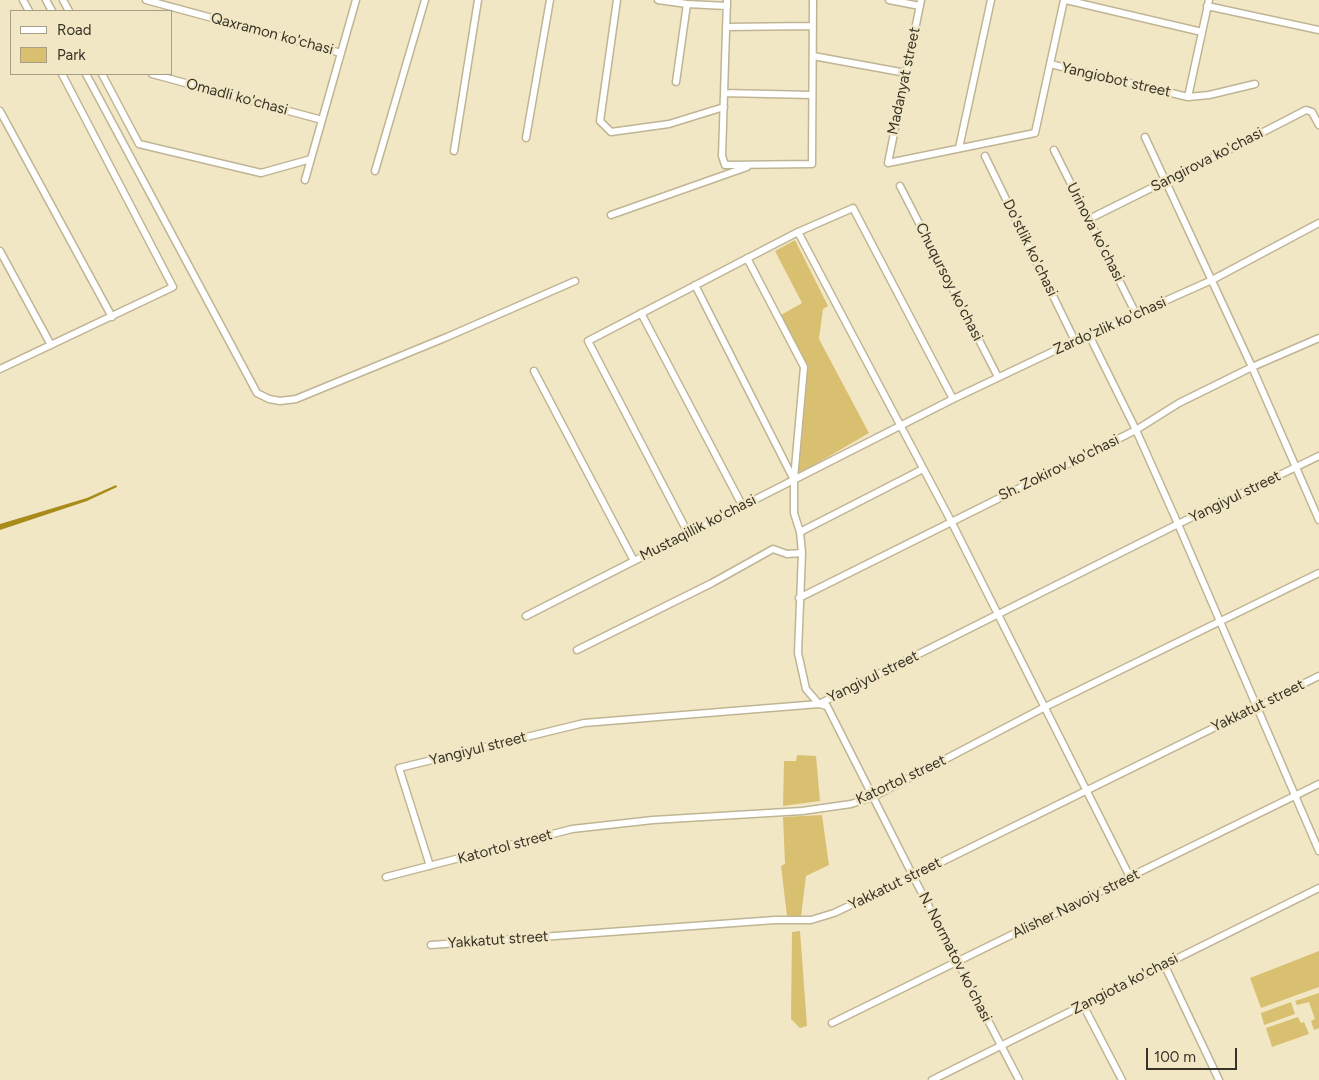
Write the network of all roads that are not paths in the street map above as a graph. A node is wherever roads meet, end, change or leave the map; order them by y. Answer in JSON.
{"nodes":[{"id":1,"x":146,"y":0,"type":"edge"},
{"id":2,"x":356,"y":0,"type":"edge"},
{"id":3,"x":425,"y":0,"type":"edge"},
{"id":4,"x":478,"y":0,"type":"edge"},
{"id":5,"x":550,"y":0,"type":"edge"},
{"id":6,"x":617,"y":0,"type":"edge"},
{"id":7,"x":658,"y":0,"type":"edge"},
{"id":8,"x":813,"y":0,"type":"edge"},
{"id":9,"x":889,"y":0,"type":"edge"},
{"id":10,"x":991,"y":0,"type":"edge"},
{"id":11,"x":1065,"y":0,"type":"edge"},
{"id":12,"x":727,"y":3,"type":"edge"},
{"id":13,"x":920,"y":3,"type":"edge"},
{"id":14,"x":1208,"y":3,"type":"edge"},
{"id":15,"x":687,"y":4,"type":"junction"},
{"id":16,"x":812,"y":26,"type":"junction"},
{"id":17,"x":726,"y":27,"type":"junction"},
{"id":18,"x":1319,"y":30,"type":"edge"},
{"id":19,"x":1202,"y":32,"type":"junction"},
{"id":20,"x":341,"y":53,"type":"junction"},
{"id":21,"x":813,"y":56,"type":"junction"},
{"id":22,"x":1050,"y":64,"type":"junction"},
{"id":23,"x":906,"y":73,"type":"junction"},
{"id":24,"x":63,"y":75,"type":"edge"},
{"id":25,"x":87,"y":75,"type":"edge"},
{"id":26,"x":103,"y":75,"type":"edge"},
{"id":27,"x":156,"y":75,"type":"edge"},
{"id":28,"x":676,"y":82,"type":"dead end"},
{"id":29,"x":1255,"y":84,"type":"dead end"},
{"id":30,"x":724,"y":92,"type":"junction"},
{"id":31,"x":812,"y":96,"type":"junction"},
{"id":32,"x":1188,"y":97,"type":"junction"},
{"id":33,"x":724,"y":107,"type":"junction"},
{"id":34,"x":0,"y":111,"type":"edge"},
{"id":35,"x":322,"y":120,"type":"junction"},
{"id":36,"x":1319,"y":125,"type":"edge"},
{"id":37,"x":1145,"y":137,"type":"dead end"},
{"id":38,"x":526,"y":138,"type":"dead end"},
{"id":39,"x":959,"y":148,"type":"junction"},
{"id":40,"x":1054,"y":150,"type":"dead end"},
{"id":41,"x":454,"y":152,"type":"dead end"},
{"id":42,"x":985,"y":156,"type":"dead end"},
{"id":43,"x":311,"y":159,"type":"junction"},
{"id":44,"x":752,"y":165,"type":"junction"},
{"id":45,"x":375,"y":171,"type":"dead end"},
{"id":46,"x":305,"y":180,"type":"dead end"},
{"id":47,"x":1164,"y":181,"type":"junction"},
{"id":48,"x":900,"y":186,"type":"dead end"},
{"id":49,"x":611,"y":215,"type":"dead end"},
{"id":50,"x":1089,"y":219,"type":"junction"},
{"id":51,"x":1319,"y":223,"type":"edge"},
{"id":52,"x":798,"y":232,"type":"junction"},
{"id":53,"x":0,"y":251,"type":"edge"},
{"id":54,"x":747,"y":258,"type":"junction"},
{"id":55,"x":574,"y":280,"type":"dead end"},
{"id":56,"x":1212,"y":280,"type":"junction"},
{"id":57,"x":694,"y":285,"type":"junction"},
{"id":58,"x":641,"y":313,"type":"junction"},
{"id":59,"x":1136,"y":314,"type":"junction"},
{"id":60,"x":112,"y":317,"type":"junction"},
{"id":61,"x":1089,"y":335,"type":"junction"},
{"id":62,"x":1319,"y":338,"type":"edge"},
{"id":63,"x":1076,"y":341,"type":"junction"},
{"id":64,"x":51,"y":345,"type":"junction"},
{"id":65,"x":1252,"y":367,"type":"junction"},
{"id":66,"x":0,"y":369,"type":"edge"},
{"id":67,"x":534,"y":371,"type":"dead end"},
{"id":68,"x":998,"y":377,"type":"junction"},
{"id":69,"x":953,"y":399,"type":"junction"},
{"id":70,"x":900,"y":426,"type":"junction"},
{"id":71,"x":1136,"y":430,"type":"junction"},
{"id":72,"x":1319,"y":456,"type":"edge"},
{"id":73,"x":1296,"y":467,"type":"junction"},
{"id":74,"x":923,"y":469,"type":"junction"},
{"id":75,"x":794,"y":479,"type":"junction"},
{"id":76,"x":742,"y":505,"type":"junction"},
{"id":77,"x":1319,"y":520,"type":"edge"},
{"id":78,"x":951,"y":521,"type":"junction"},
{"id":79,"x":1178,"y":524,"type":"junction"},
{"id":80,"x":800,"y":532,"type":"junction"},
{"id":81,"x":688,"y":533,"type":"junction"},
{"id":82,"x":802,"y":553,"type":"junction"},
{"id":83,"x":634,"y":561,"type":"junction"},
{"id":84,"x":1319,"y":573,"type":"edge"},
{"id":85,"x":799,"y":598,"type":"junction"},
{"id":86,"x":998,"y":614,"type":"junction"},
{"id":87,"x":526,"y":616,"type":"dead end"},
{"id":88,"x":1220,"y":622,"type":"junction"},
{"id":89,"x":578,"y":650,"type":"dead end"},
{"id":90,"x":1319,"y":676,"type":"edge"},
{"id":91,"x":819,"y":704,"type":"junction"},
{"id":92,"x":1258,"y":706,"type":"junction"},
{"id":93,"x":1045,"y":708,"type":"junction"},
{"id":94,"x":1319,"y":784,"type":"edge"},
{"id":95,"x":1087,"y":790,"type":"junction"},
{"id":96,"x":1296,"y":796,"type":"junction"},
{"id":97,"x":873,"y":797,"type":"junction"},
{"id":98,"x":1319,"y":851,"type":"edge"},
{"id":99,"x":430,"y":866,"type":"junction"},
{"id":100,"x":913,"y":876,"type":"junction"},
{"id":101,"x":386,"y":877,"type":"dead end"},
{"id":102,"x":1130,"y":877,"type":"junction"},
{"id":103,"x":1319,"y":888,"type":"edge"},
{"id":104,"x":431,"y":945,"type":"dead end"},
{"id":105,"x":957,"y":962,"type":"junction"},
{"id":106,"x":1164,"y":964,"type":"junction"},
{"id":107,"x":1084,"y":1005,"type":"junction"},
{"id":108,"x":832,"y":1023,"type":"dead end"},
{"id":109,"x":1001,"y":1046,"type":"junction"},
{"id":110,"x":932,"y":1080,"type":"edge"},
{"id":111,"x":1019,"y":1080,"type":"edge"},
{"id":112,"x":1122,"y":1080,"type":"edge"},
{"id":113,"x":1218,"y":1080,"type":"edge"}],
"edges":[{"from":1,"to":20,"type":"street","name":"Qaxramon ko'chasi"},
{"from":2,"to":20,"type":"street"},
{"from":3,"to":45,"type":"street"},
{"from":4,"to":41,"type":"street"},
{"from":5,"to":38,"type":"street"},
{"from":6,"to":33,"type":"street"},
{"from":7,"to":15,"type":"street"},
{"from":8,"to":16,"type":"street"},
{"from":9,"to":13,"type":"street"},
{"from":10,"to":39,"type":"street"},
{"from":11,"to":19,"type":"street"},
{"from":11,"to":22,"type":"street","name":"Yangiobot street"},
{"from":12,"to":15,"type":"street"},
{"from":12,"to":17,"type":"street"},
{"from":13,"to":23,"type":"street","name":"Madanyat street"},
{"from":14,"to":18,"type":"street"},
{"from":14,"to":19,"type":"street"},
{"from":15,"to":28,"type":"street"},
{"from":16,"to":17,"type":"street"},
{"from":16,"to":21,"type":"street"},
{"from":17,"to":30,"type":"street"},
{"from":19,"to":32,"type":"street"},
{"from":20,"to":35,"type":"street"},
{"from":21,"to":23,"type":"street"},
{"from":21,"to":31,"type":"street"},
{"from":22,"to":32,"type":"street","name":"Yangiobot street"},
{"from":22,"to":39,"type":"street"},
{"from":23,"to":39,"type":"street","name":"Madanyat street"},
{"from":24,"to":60,"type":"street"},
{"from":25,"to":55,"type":"street"},
{"from":26,"to":43,"type":"street"},
{"from":27,"to":35,"type":"street","name":"Omadli ko'chasi"},
{"from":29,"to":32,"type":"street"},
{"from":30,"to":31,"type":"street"},
{"from":30,"to":33,"type":"street"},
{"from":31,"to":44,"type":"street"},
{"from":33,"to":44,"type":"street"},
{"from":34,"to":60,"type":"street"},
{"from":35,"to":43,"type":"street"},
{"from":36,"to":47,"type":"street","name":"Sangirova ko'chasi"},
{"from":37,"to":47,"type":"street"},
{"from":40,"to":50,"type":"street","name":"Urinova ko'chasi"},
{"from":42,"to":63,"type":"street","name":"Do'stlik ko'chasi"},
{"from":43,"to":46,"type":"street"},
{"from":44,"to":49,"type":"street"},
{"from":47,"to":50,"type":"street","name":"Sangirova ko'chasi"},
{"from":47,"to":56,"type":"street"},
{"from":48,"to":68,"type":"street","name":"Chuqursoy ko'chasi"},
{"from":50,"to":59,"type":"street","name":"Urinova ko'chasi"},
{"from":51,"to":56,"type":"street","name":"Zardo'zlik ko'chasi"},
{"from":52,"to":54,"type":"street"},
{"from":52,"to":69,"type":"street"},
{"from":52,"to":70,"type":"street"},
{"from":53,"to":64,"type":"street"},
{"from":54,"to":57,"type":"street"},
{"from":54,"to":75,"type":"street"},
{"from":56,"to":59,"type":"street","name":"Zardo'zlik ko'chasi"},
{"from":56,"to":65,"type":"street"},
{"from":57,"to":58,"type":"street"},
{"from":57,"to":75,"type":"street"},
{"from":58,"to":76,"type":"street"},
{"from":58,"to":81,"type":"street"},
{"from":59,"to":61,"type":"street","name":"Zardo'zlik ko'chasi"},
{"from":60,"to":64,"type":"street"},
{"from":61,"to":63,"type":"street","name":"Zardo'zlik ko'chasi"},
{"from":61,"to":71,"type":"street"},
{"from":62,"to":65,"type":"street","name":"Sh. Zokirov ko'chasi"},
{"from":63,"to":68,"type":"street","name":"Zardo'zlik ko'chasi"},
{"from":64,"to":66,"type":"street"},
{"from":65,"to":71,"type":"street","name":"Sh. Zokirov ko'chasi"},
{"from":65,"to":73,"type":"street"},
{"from":67,"to":83,"type":"street","name":"Mustaqillik ko'chasi"},
{"from":68,"to":69,"type":"street","name":"Zardo'zlik ko'chasi"},
{"from":69,"to":70,"type":"street","name":"Zardo'zlik ko'chasi"},
{"from":70,"to":74,"type":"street"},
{"from":70,"to":75,"type":"street","name":"Mustaqillik ko'chasi"},
{"from":71,"to":78,"type":"street","name":"Sh. Zokirov ko'chasi"},
{"from":71,"to":79,"type":"street"},
{"from":72,"to":73,"type":"street","name":"Yangiyul street"},
{"from":73,"to":77,"type":"street"},
{"from":73,"to":79,"type":"street","name":"Yangiyul street"},
{"from":74,"to":78,"type":"street"},
{"from":74,"to":80,"type":"street"},
{"from":75,"to":76,"type":"street","name":"Mustaqillik ko'chasi"},
{"from":75,"to":80,"type":"street"},
{"from":76,"to":81,"type":"street","name":"Mustaqillik ko'chasi"},
{"from":78,"to":85,"type":"street","name":"Sh. Zokirov ko'chasi"},
{"from":78,"to":86,"type":"street"},
{"from":79,"to":86,"type":"street","name":"Yangiyul street"},
{"from":79,"to":88,"type":"street"},
{"from":80,"to":82,"type":"street"},
{"from":81,"to":83,"type":"street","name":"Mustaqillik ko'chasi"},
{"from":82,"to":85,"type":"street"},
{"from":82,"to":89,"type":"street"},
{"from":83,"to":87,"type":"street"},
{"from":84,"to":88,"type":"street","name":"Katortol street"},
{"from":85,"to":91,"type":"street"},
{"from":86,"to":91,"type":"street","name":"Yangiyul street"},
{"from":86,"to":93,"type":"street"},
{"from":88,"to":92,"type":"street"},
{"from":88,"to":93,"type":"street","name":"Katortol street"},
{"from":90,"to":92,"type":"street","name":"Yakkatut street"},
{"from":91,"to":97,"type":"street","name":"N. Normatov ko'chasi"},
{"from":91,"to":99,"type":"street","name":"Yangiyul street"},
{"from":92,"to":95,"type":"street","name":"Yakkatut street"},
{"from":92,"to":96,"type":"street"},
{"from":93,"to":95,"type":"street"},
{"from":93,"to":97,"type":"street","name":"Katortol street"},
{"from":94,"to":96,"type":"street","name":"Alisher Navoiy street"},
{"from":95,"to":100,"type":"street","name":"Yakkatut street"},
{"from":95,"to":102,"type":"street"},
{"from":96,"to":98,"type":"street"},
{"from":96,"to":102,"type":"street","name":"Alisher Navoiy street"},
{"from":97,"to":99,"type":"street","name":"Katortol street"},
{"from":97,"to":100,"type":"street","name":"N. Normatov ko'chasi"},
{"from":99,"to":101,"type":"street","name":"Katortol street"},
{"from":100,"to":104,"type":"street","name":"Yakkatut street"},
{"from":100,"to":105,"type":"street","name":"N. Normatov ko'chasi"},
{"from":102,"to":105,"type":"street","name":"Alisher Navoiy street"},
{"from":103,"to":106,"type":"street","name":"Zangiota ko'chasi"},
{"from":105,"to":108,"type":"street","name":"Alisher Navoiy street"},
{"from":105,"to":109,"type":"street","name":"N. Normatov ko'chasi"},
{"from":106,"to":107,"type":"street","name":"Zangiota ko'chasi"},
{"from":106,"to":113,"type":"street"},
{"from":107,"to":109,"type":"street","name":"Zangiota ko'chasi"},
{"from":107,"to":112,"type":"street"},
{"from":109,"to":110,"type":"street","name":"Zangiota ko'chasi"},
{"from":109,"to":111,"type":"street","name":"N. Normatov ko'chasi"}]}
